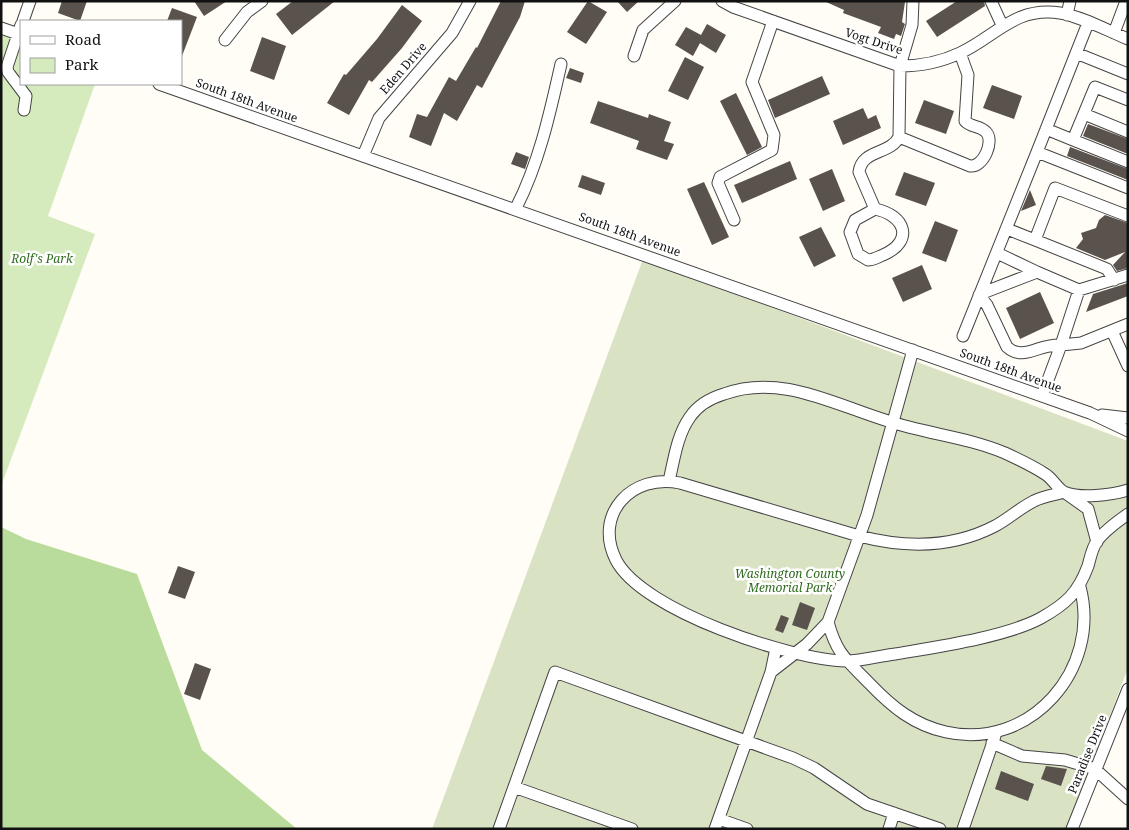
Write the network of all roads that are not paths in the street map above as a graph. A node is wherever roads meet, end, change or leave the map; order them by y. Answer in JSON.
{"nodes":[{"id":1,"x":30,"y":1,"type":"edge"},
{"id":2,"x":262,"y":1,"type":"edge"},
{"id":3,"x":470,"y":1,"type":"edge"},
{"id":4,"x":675,"y":1,"type":"edge"},
{"id":5,"x":722,"y":1,"type":"edge"},
{"id":6,"x":913,"y":1,"type":"edge"},
{"id":7,"x":991,"y":1,"type":"edge"},
{"id":8,"x":1070,"y":1,"type":"edge"},
{"id":9,"x":1126,"y":1,"type":"edge"},
{"id":10,"x":1068,"y":15,"type":"junction"},
{"id":11,"x":23,"y":20,"type":"edge"},
{"id":12,"x":773,"y":21,"type":"junction"},
{"id":13,"x":1088,"y":22,"type":"junction"},
{"id":14,"x":1002,"y":25,"type":"junction"},
{"id":15,"x":1,"y":28,"type":"edge"},
{"id":16,"x":20,"y":31,"type":"edge"},
{"id":17,"x":1114,"y":33,"type":"junction"},
{"id":18,"x":1128,"y":38,"type":"edge"},
{"id":19,"x":225,"y":40,"type":"dead end"},
{"id":20,"x":960,"y":53,"type":"junction"},
{"id":21,"x":1076,"y":53,"type":"junction"},
{"id":22,"x":634,"y":56,"type":"dead end"},
{"id":23,"x":561,"y":64,"type":"dead end"},
{"id":24,"x":900,"y":66,"type":"junction"},
{"id":25,"x":1128,"y":74,"type":"edge"},
{"id":26,"x":162,"y":85,"type":"edge"},
{"id":27,"x":1128,"y":100,"type":"edge"},
{"id":28,"x":24,"y":110,"type":"dead end"},
{"id":29,"x":1084,"y":114,"type":"junction"},
{"id":30,"x":1046,"y":129,"type":"junction"},
{"id":31,"x":1128,"y":132,"type":"edge"},
{"id":32,"x":899,"y":137,"type":"junction"},
{"id":33,"x":1073,"y":140,"type":"junction"},
{"id":34,"x":1037,"y":152,"type":"junction"},
{"id":35,"x":363,"y":156,"type":"junction"},
{"id":36,"x":1128,"y":162,"type":"edge"},
{"id":37,"x":1128,"y":188,"type":"edge"},
{"id":38,"x":516,"y":208,"type":"junction"},
{"id":39,"x":875,"y":209,"type":"junction"},
{"id":40,"x":1128,"y":216,"type":"edge"},
{"id":41,"x":734,"y":220,"type":"dead end"},
{"id":42,"x":1007,"y":229,"type":"junction"},
{"id":43,"x":1035,"y":240,"type":"junction"},
{"id":44,"x":997,"y":254,"type":"junction"},
{"id":45,"x":1037,"y":272,"type":"junction"},
{"id":46,"x":1128,"y":275,"type":"edge"},
{"id":47,"x":1114,"y":280,"type":"junction"},
{"id":48,"x":1079,"y":290,"type":"junction"},
{"id":49,"x":980,"y":295,"type":"junction"},
{"id":50,"x":1128,"y":324,"type":"edge"},
{"id":51,"x":1112,"y":331,"type":"junction"},
{"id":52,"x":963,"y":336,"type":"dead end"},
{"id":53,"x":1061,"y":345,"type":"junction"},
{"id":54,"x":913,"y":350,"type":"junction"},
{"id":55,"x":1128,"y":366,"type":"edge"},
{"id":56,"x":1042,"y":396,"type":"junction"},
{"id":57,"x":1090,"y":413,"type":"junction"},
{"id":58,"x":1128,"y":418,"type":"edge"},
{"id":59,"x":892,"y":423,"type":"junction"},
{"id":60,"x":1128,"y":431,"type":"edge"},
{"id":61,"x":669,"y":481,"type":"junction"},
{"id":62,"x":1128,"y":490,"type":"edge"},
{"id":63,"x":1064,"y":492,"type":"junction"},
{"id":64,"x":1128,"y":514,"type":"edge"},
{"id":65,"x":859,"y":536,"type":"junction"},
{"id":66,"x":1097,"y":542,"type":"junction"},
{"id":67,"x":1080,"y":587,"type":"junction"},
{"id":68,"x":828,"y":622,"type":"junction"},
{"id":69,"x":776,"y":648,"type":"junction"},
{"id":70,"x":795,"y":654,"type":"junction"},
{"id":71,"x":847,"y":661,"type":"junction"},
{"id":72,"x":771,"y":672,"type":"junction"},
{"id":73,"x":1128,"y":689,"type":"edge"},
{"id":74,"x":997,"y":730,"type":"junction"},
{"id":75,"x":746,"y":741,"type":"junction"},
{"id":76,"x":992,"y":743,"type":"junction"},
{"id":77,"x":1095,"y":769,"type":"junction"},
{"id":78,"x":514,"y":787,"type":"junction"},
{"id":79,"x":1128,"y":799,"type":"edge"},
{"id":80,"x":894,"y":814,"type":"junction"},
{"id":81,"x":717,"y":824,"type":"edge"},
{"id":82,"x":499,"y":829,"type":"edge"},
{"id":83,"x":632,"y":829,"type":"edge"},
{"id":84,"x":747,"y":829,"type":"edge"},
{"id":85,"x":889,"y":829,"type":"edge"},
{"id":86,"x":940,"y":829,"type":"edge"},
{"id":87,"x":963,"y":829,"type":"edge"},
{"id":88,"x":1072,"y":829,"type":"edge"}],
"edges":[{"from":1,"to":11,"type":"street"},
{"from":2,"to":19,"type":"street"},
{"from":3,"to":35,"type":"street","name":"Eden Drive"},
{"from":4,"to":22,"type":"street"},
{"from":5,"to":12,"type":"street","name":"Vogt Drive"},
{"from":6,"to":24,"type":"street"},
{"from":7,"to":14,"type":"street"},
{"from":8,"to":10,"type":"street"},
{"from":9,"to":17,"type":"street"},
{"from":10,"to":13,"type":"street","name":"Vogt Drive"},
{"from":10,"to":14,"type":"street","name":"Vogt Drive"},
{"from":12,"to":24,"type":"street","name":"Vogt Drive"},
{"from":12,"to":41,"type":"street"},
{"from":13,"to":17,"type":"street","name":"Vogt Drive"},
{"from":13,"to":21,"type":"street"},
{"from":14,"to":20,"type":"street","name":"Vogt Drive"},
{"from":15,"to":16,"type":"street"},
{"from":16,"to":28,"type":"street"},
{"from":17,"to":18,"type":"street","name":"Vogt Drive"},
{"from":20,"to":24,"type":"street","name":"Vogt Drive"},
{"from":20,"to":32,"type":"street"},
{"from":21,"to":25,"type":"street"},
{"from":21,"to":30,"type":"street"},
{"from":23,"to":38,"type":"street"},
{"from":24,"to":32,"type":"street"},
{"from":26,"to":35,"type":"street","name":"South 18th Avenue"},
{"from":27,"to":29,"type":"street"},
{"from":29,"to":31,"type":"street"},
{"from":29,"to":33,"type":"street"},
{"from":30,"to":33,"type":"street"},
{"from":30,"to":34,"type":"street"},
{"from":32,"to":39,"type":"street"},
{"from":33,"to":36,"type":"street"},
{"from":34,"to":37,"type":"street"},
{"from":34,"to":42,"type":"street"},
{"from":35,"to":38,"type":"street","name":"South 18th Avenue"},
{"from":38,"to":54,"type":"street","name":"South 18th Avenue"},
{"from":39,"to":39,"type":"street"},
{"from":40,"to":43,"type":"street"},
{"from":42,"to":43,"type":"street"},
{"from":42,"to":44,"type":"street"},
{"from":43,"to":47,"type":"street"},
{"from":44,"to":45,"type":"street"},
{"from":44,"to":49,"type":"street"},
{"from":45,"to":48,"type":"street"},
{"from":45,"to":49,"type":"street"},
{"from":46,"to":47,"type":"street"},
{"from":47,"to":48,"type":"street"},
{"from":48,"to":53,"type":"street"},
{"from":49,"to":52,"type":"street"},
{"from":49,"to":53,"type":"street"},
{"from":50,"to":51,"type":"street"},
{"from":51,"to":53,"type":"street"},
{"from":51,"to":55,"type":"street"},
{"from":53,"to":56,"type":"street"},
{"from":54,"to":56,"type":"street","name":"South 18th Avenue"},
{"from":54,"to":59,"type":"street"},
{"from":56,"to":57,"type":"street","name":"South 18th Avenue"},
{"from":57,"to":58,"type":"street","name":"South 18th Avenue"},
{"from":57,"to":60,"type":"street","name":"South 18th Avenue"},
{"from":59,"to":61,"type":"street"},
{"from":59,"to":63,"type":"street"},
{"from":59,"to":65,"type":"street"},
{"from":61,"to":65,"type":"street"},
{"from":61,"to":69,"type":"street"},
{"from":62,"to":63,"type":"street"},
{"from":63,"to":65,"type":"street"},
{"from":63,"to":66,"type":"street"},
{"from":64,"to":66,"type":"street"},
{"from":65,"to":68,"type":"street"},
{"from":66,"to":67,"type":"street"},
{"from":67,"to":71,"type":"street"},
{"from":67,"to":74,"type":"street"},
{"from":68,"to":70,"type":"street"},
{"from":68,"to":71,"type":"street"},
{"from":69,"to":70,"type":"street"},
{"from":69,"to":72,"type":"street"},
{"from":70,"to":71,"type":"street"},
{"from":70,"to":72,"type":"street"},
{"from":71,"to":74,"type":"street"},
{"from":72,"to":75,"type":"street"},
{"from":73,"to":77,"type":"street","name":"Paradise Drive"},
{"from":74,"to":76,"type":"street"},
{"from":75,"to":78,"type":"street"},
{"from":75,"to":80,"type":"street"},
{"from":75,"to":81,"type":"street"},
{"from":76,"to":77,"type":"street"},
{"from":76,"to":87,"type":"street"},
{"from":77,"to":79,"type":"street"},
{"from":77,"to":88,"type":"street","name":"Paradise Drive"},
{"from":78,"to":82,"type":"street"},
{"from":78,"to":83,"type":"street"},
{"from":80,"to":85,"type":"street"},
{"from":80,"to":86,"type":"street"},
{"from":81,"to":84,"type":"street"}]}
